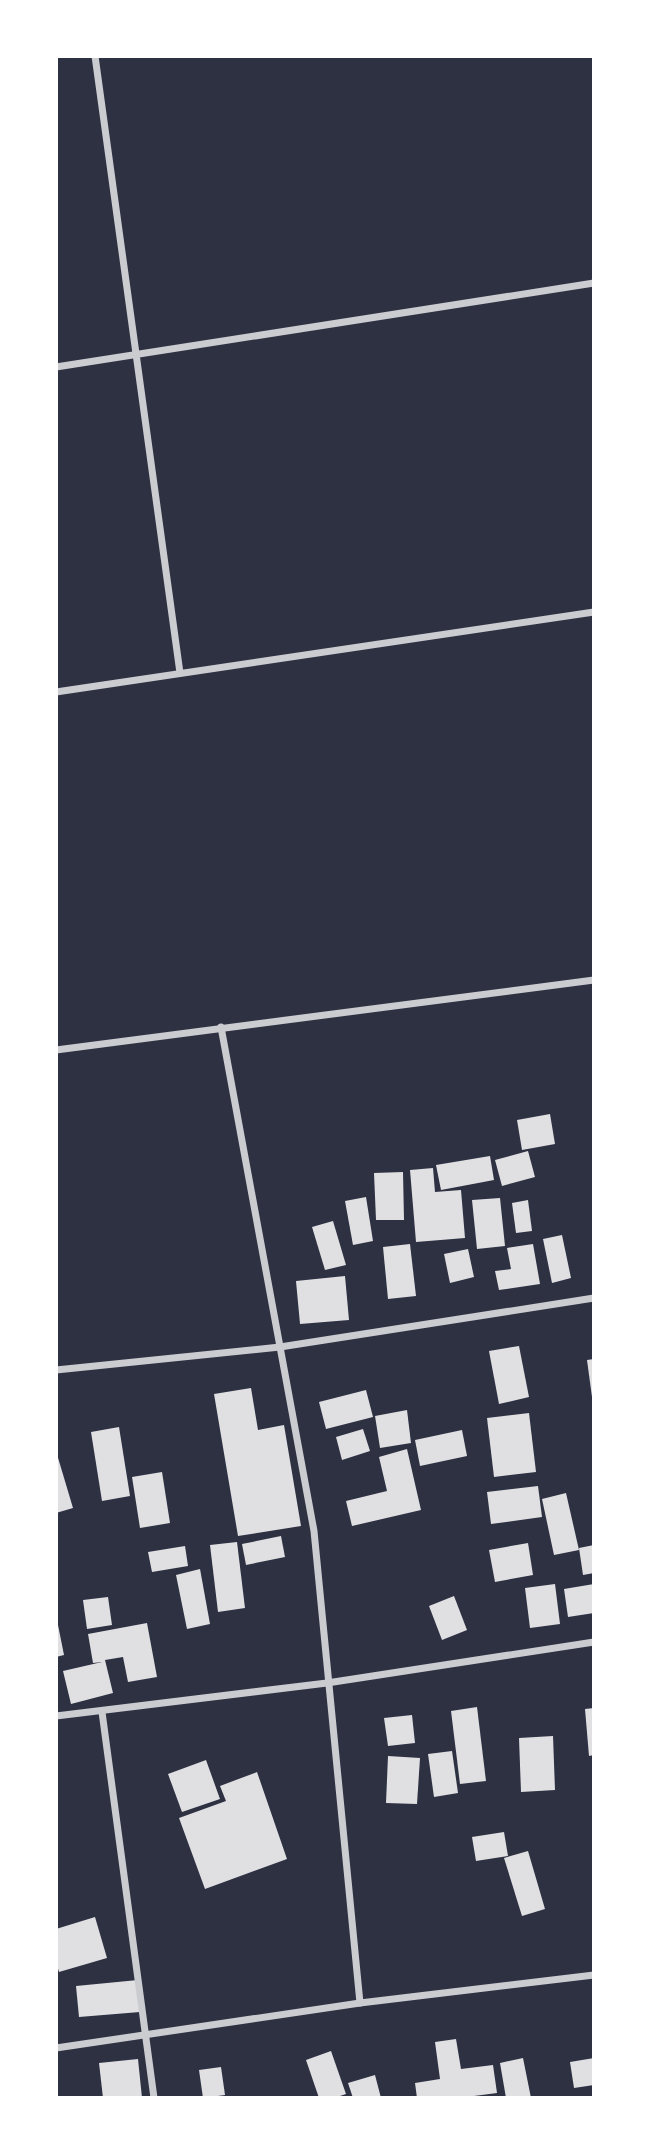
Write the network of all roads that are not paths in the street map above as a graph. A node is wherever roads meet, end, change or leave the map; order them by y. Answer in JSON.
{"nodes":[{"id":1,"x":94,"y":56,"type":"edge"},
{"id":2,"x":594,"y":283,"type":"edge"},
{"id":3,"x":135,"y":354,"type":"junction"},
{"id":4,"x":56,"y":367,"type":"edge"},
{"id":5,"x":594,"y":612,"type":"edge"},
{"id":6,"x":180,"y":673,"type":"junction"},
{"id":7,"x":56,"y":692,"type":"edge"},
{"id":8,"x":594,"y":980,"type":"edge"},
{"id":9,"x":221,"y":1027,"type":"junction"},
{"id":10,"x":56,"y":1050,"type":"edge"},
{"id":11,"x":594,"y":1298,"type":"edge"},
{"id":12,"x":281,"y":1348,"type":"junction"},
{"id":13,"x":56,"y":1364,"type":"edge"},
{"id":14,"x":56,"y":1370,"type":"edge"},
{"id":15,"x":594,"y":1642,"type":"edge"},
{"id":16,"x":327,"y":1683,"type":"junction"},
{"id":17,"x":102,"y":1712,"type":"junction"},
{"id":18,"x":56,"y":1716,"type":"edge"},
{"id":19,"x":594,"y":1975,"type":"edge"},
{"id":20,"x":359,"y":2003,"type":"junction"},
{"id":21,"x":145,"y":2033,"type":"junction"},
{"id":22,"x":56,"y":2048,"type":"edge"},
{"id":23,"x":154,"y":2098,"type":"edge"}],
"edges":[{"from":1,"to":3,"type":"street"},
{"from":2,"to":3,"type":"street"},
{"from":3,"to":4,"type":"street"},
{"from":3,"to":6,"type":"street"},
{"from":5,"to":6,"type":"street"},
{"from":6,"to":7,"type":"street"},
{"from":8,"to":9,"type":"street"},
{"from":9,"to":10,"type":"street"},
{"from":9,"to":12,"type":"street"},
{"from":11,"to":12,"type":"street"},
{"from":12,"to":14,"type":"street"},
{"from":12,"to":16,"type":"street"},
{"from":13,"to":14,"type":"street"},
{"from":15,"to":16,"type":"street"},
{"from":16,"to":17,"type":"street"},
{"from":16,"to":20,"type":"street"},
{"from":17,"to":18,"type":"street"},
{"from":17,"to":21,"type":"street"},
{"from":19,"to":20,"type":"street"},
{"from":20,"to":21,"type":"street"},
{"from":21,"to":22,"type":"street"},
{"from":21,"to":23,"type":"street"}]}
